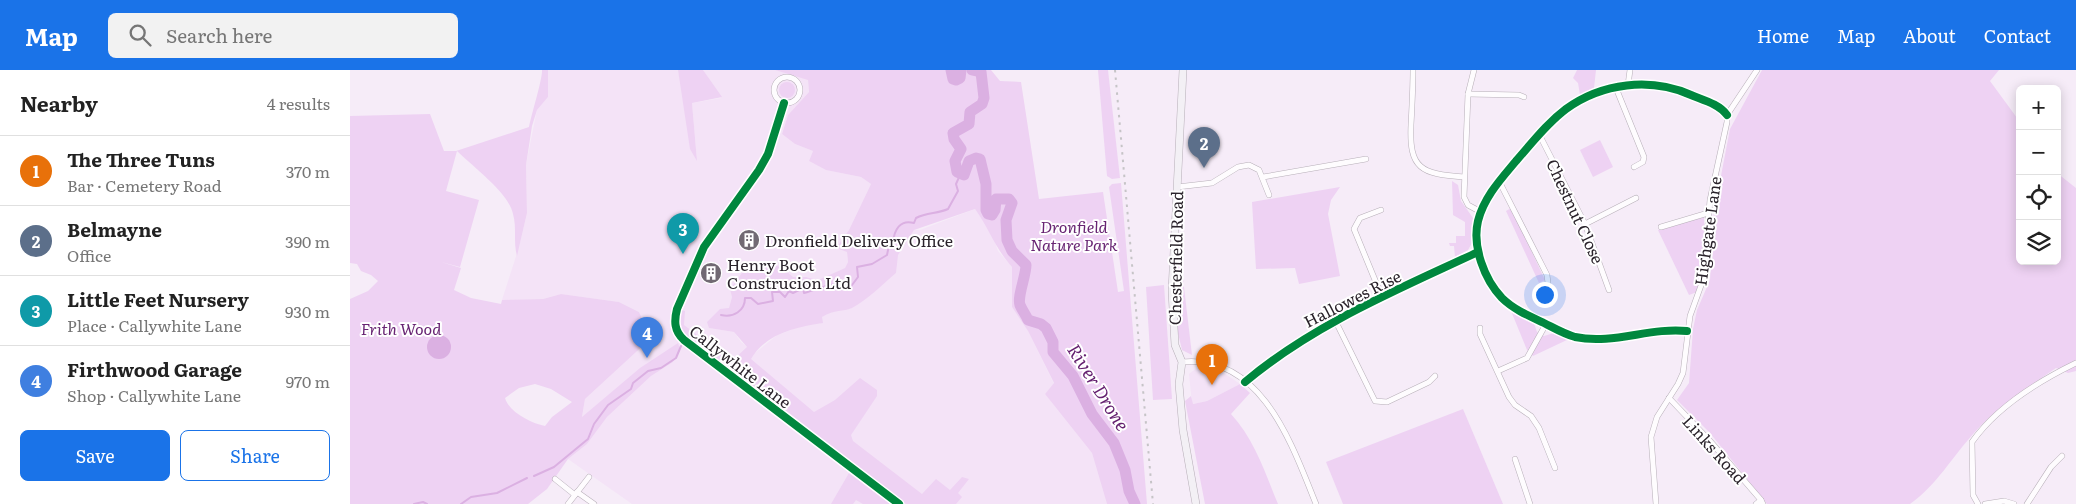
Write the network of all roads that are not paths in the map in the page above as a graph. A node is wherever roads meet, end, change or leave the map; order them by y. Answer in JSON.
{"nodes":[{"id":1,"x":1183,"y":70,"type":"edge"},
{"id":2,"x":1414,"y":70,"type":"edge"},
{"id":3,"x":1474,"y":70,"type":"edge"},
{"id":4,"x":1630,"y":70,"type":"edge"},
{"id":5,"x":1757,"y":70,"type":"edge"},
{"id":6,"x":1628,"y":85,"type":"junction"},
{"id":7,"x":1616,"y":88,"type":"junction"},
{"id":8,"x":1468,"y":94,"type":"junction"},
{"id":9,"x":1524,"y":97,"type":"dead end"},
{"id":10,"x":784,"y":104,"type":"junction"},
{"id":11,"x":1727,"y":114,"type":"junction"},
{"id":12,"x":1539,"y":134,"type":"junction"},
{"id":13,"x":1366,"y":159,"type":"dead end"},
{"id":14,"x":1634,"y":167,"type":"dead end"},
{"id":15,"x":1262,"y":177,"type":"junction"},
{"id":16,"x":1464,"y":177,"type":"junction"},
{"id":17,"x":1499,"y":181,"type":"junction"},
{"id":18,"x":1176,"y":187,"type":"junction"},
{"id":19,"x":1269,"y":195,"type":"dead end"},
{"id":20,"x":1636,"y":198,"type":"dead end"},
{"id":21,"x":1381,"y":210,"type":"dead end"},
{"id":22,"x":1481,"y":212,"type":"junction"},
{"id":23,"x":1708,"y":213,"type":"junction"},
{"id":24,"x":1585,"y":224,"type":"junction"},
{"id":25,"x":1661,"y":227,"type":"dead end"},
{"id":26,"x":1478,"y":252,"type":"junction"},
{"id":27,"x":1548,"y":283,"type":"dead end"},
{"id":28,"x":1610,"y":290,"type":"dead end"},
{"id":29,"x":1382,"y":297,"type":"junction"},
{"id":30,"x":1335,"y":320,"type":"junction"},
{"id":31,"x":1546,"y":324,"type":"junction"},
{"id":32,"x":1480,"y":328,"type":"dead end"},
{"id":33,"x":1687,"y":331,"type":"junction"},
{"id":34,"x":1182,"y":362,"type":"junction"},
{"id":35,"x":2076,"y":363,"type":"edge"},
{"id":36,"x":1498,"y":371,"type":"junction"},
{"id":37,"x":1436,"y":376,"type":"dead end"},
{"id":38,"x":1246,"y":382,"type":"junction"},
{"id":39,"x":1669,"y":398,"type":"junction"},
{"id":40,"x":2062,"y":456,"type":"dead end"},
{"id":41,"x":1515,"y":459,"type":"dead end"},
{"id":42,"x":1555,"y":468,"type":"dead end"},
{"id":43,"x":589,"y":476,"type":"dead end"},
{"id":44,"x":555,"y":479,"type":"dead end"},
{"id":45,"x":576,"y":493,"type":"junction"},
{"id":46,"x":1760,"y":503,"type":"edge"},
{"id":47,"x":568,"y":504,"type":"edge"},
{"id":48,"x":594,"y":504,"type":"edge"},
{"id":49,"x":899,"y":504,"type":"edge"},
{"id":50,"x":1196,"y":504,"type":"edge"},
{"id":51,"x":1316,"y":504,"type":"edge"},
{"id":52,"x":1530,"y":504,"type":"edge"},
{"id":53,"x":1656,"y":504,"type":"edge"},
{"id":54,"x":1978,"y":504,"type":"edge"},
{"id":55,"x":1985,"y":504,"type":"edge"},
{"id":56,"x":2014,"y":504,"type":"edge"},
{"id":57,"x":2026,"y":504,"type":"edge"}],
"edges":[{"from":1,"to":18,"type":"main road","name":"Chesterfield Road"},
{"from":2,"to":16,"type":"street"},
{"from":3,"to":8,"type":"street"},
{"from":4,"to":6,"type":"street"},
{"from":5,"to":11,"type":"street","name":"Highgate Lane"},
{"from":6,"to":7,"type":"street"},
{"from":6,"to":11,"type":"street"},
{"from":7,"to":12,"type":"street"},
{"from":7,"to":14,"type":"street"},
{"from":8,"to":9,"type":"street"},
{"from":8,"to":16,"type":"street"},
{"from":10,"to":10,"type":"street","name":"Callywhite Lane"},
{"from":10,"to":49,"type":"street","name":"Callywhite Lane"},
{"from":11,"to":23,"type":"street","name":"Highgate Lane"},
{"from":12,"to":17,"type":"street"},
{"from":12,"to":24,"type":"street","name":"Chestnut Close"},
{"from":13,"to":15,"type":"street"},
{"from":15,"to":18,"type":"street"},
{"from":15,"to":19,"type":"street"},
{"from":16,"to":22,"type":"street"},
{"from":17,"to":22,"type":"street"},
{"from":17,"to":27,"type":"street"},
{"from":18,"to":34,"type":"main road","name":"Chesterfield Road"},
{"from":20,"to":24,"type":"street"},
{"from":21,"to":29,"type":"street"},
{"from":22,"to":26,"type":"street"},
{"from":23,"to":25,"type":"street"},
{"from":23,"to":33,"type":"street","name":"Highgate Lane"},
{"from":24,"to":28,"type":"street","name":"Chestnut Close"},
{"from":26,"to":29,"type":"street","name":"Hallowes Rise"},
{"from":26,"to":31,"type":"street"},
{"from":29,"to":30,"type":"street","name":"Hallowes Rise"},
{"from":30,"to":37,"type":"street"},
{"from":30,"to":38,"type":"street","name":"Hallowes Rise"},
{"from":31,"to":33,"type":"street"},
{"from":31,"to":36,"type":"street"},
{"from":32,"to":36,"type":"street"},
{"from":33,"to":39,"type":"street","name":"Highgate Lane"},
{"from":34,"to":38,"type":"street"},
{"from":34,"to":50,"type":"main road","name":"Chesterfield Road"},
{"from":35,"to":54,"type":"street"},
{"from":36,"to":42,"type":"street"},
{"from":38,"to":51,"type":"street"},
{"from":39,"to":46,"type":"street","name":"Links Road"},
{"from":39,"to":53,"type":"street","name":"Highgate Lane"},
{"from":40,"to":57,"type":"street"},
{"from":41,"to":52,"type":"street"},
{"from":43,"to":45,"type":"street"},
{"from":44,"to":45,"type":"street"},
{"from":45,"to":47,"type":"street"},
{"from":45,"to":48,"type":"street"},
{"from":55,"to":56,"type":"street"}]}
